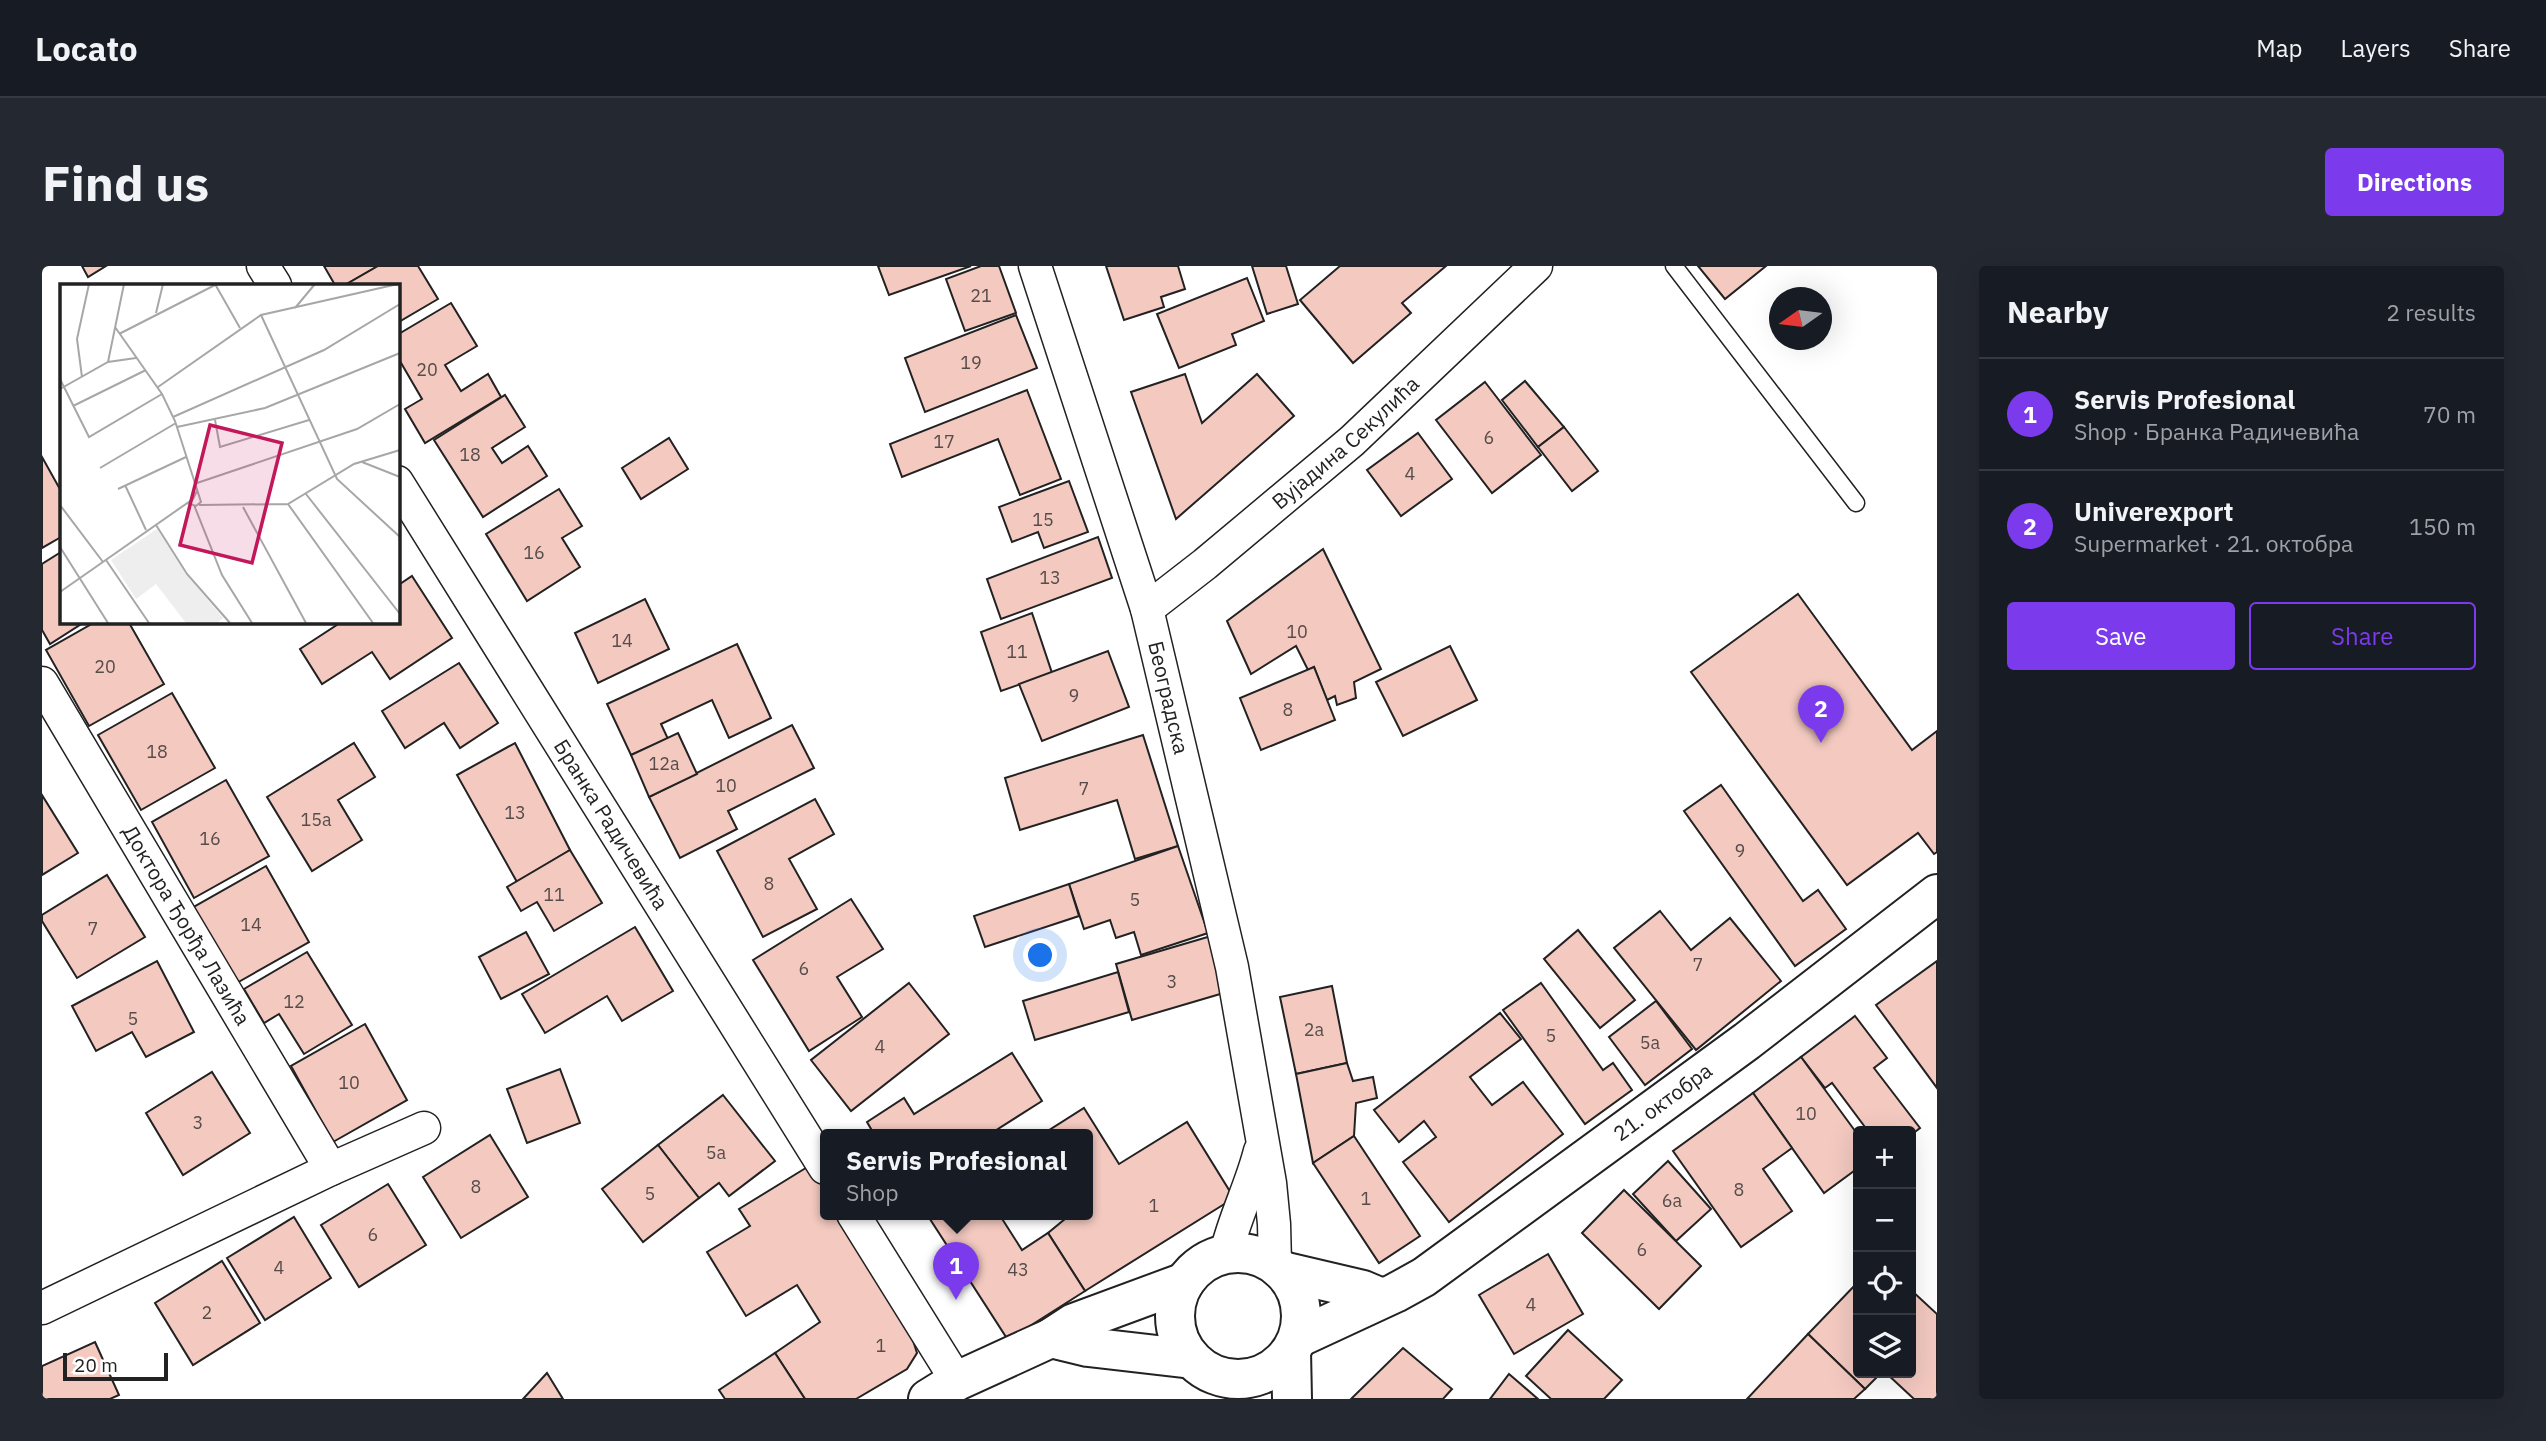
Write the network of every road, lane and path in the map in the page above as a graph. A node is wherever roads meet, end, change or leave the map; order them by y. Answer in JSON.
{"nodes":[{"id":1,"x":263,"y":266,"type":"edge"},
{"id":2,"x":1035,"y":266,"type":"edge"},
{"id":3,"x":1536,"y":266,"type":"edge"},
{"id":4,"x":1674,"y":266,"type":"edge"},
{"id":5,"x":274,"y":284,"type":"edge"},
{"id":6,"x":399,"y":485,"type":"edge"},
{"id":7,"x":1856,"y":503,"type":"dead end"},
{"id":8,"x":1147,"y":609,"type":"junction"},
{"id":9,"x":42,"y":683,"type":"edge"},
{"id":10,"x":1937,"y":894,"type":"edge"},
{"id":11,"x":424,"y":1128,"type":"dead end"},
{"id":12,"x":1263,"y":1139,"type":"junction"},
{"id":13,"x":820,"y":1160,"type":"edge"},
{"id":14,"x":331,"y":1169,"type":"junction"},
{"id":15,"x":856,"y":1220,"type":"edge"},
{"id":16,"x":1226,"y":1254,"type":"junction"},
{"id":17,"x":1279,"y":1268,"type":"junction"},
{"id":18,"x":1185,"y":1282,"type":"junction"},
{"id":19,"x":1382,"y":1298,"type":"junction"},
{"id":20,"x":42,"y":1308,"type":"edge"},
{"id":21,"x":1051,"y":1338,"type":"junction"},
{"id":22,"x":1295,"y":1344,"type":"junction"},
{"id":23,"x":1213,"y":1378,"type":"edge"},
{"id":24,"x":942,"y":1390,"type":"edge"},
{"id":25,"x":1292,"y":1399,"type":"edge"}],
"edges":[{"from":1,"to":5,"type":"street"},
{"from":2,"to":8,"type":"street","name":"Београдска"},
{"from":3,"to":8,"type":"street","name":"Вујадина Секулића"},
{"from":4,"to":7,"type":"lane"},
{"from":6,"to":13,"type":"street","name":"Бранка Радичевића"},
{"from":8,"to":12,"type":"street","name":"Београдска"},
{"from":9,"to":14,"type":"street","name":"Доктора Ђорђа Лазића"},
{"from":10,"to":19,"type":"street","name":"21. октобра"},
{"from":11,"to":14,"type":"street"},
{"from":12,"to":16,"type":"street","name":"Београдска"},
{"from":12,"to":17,"type":"street","name":"Београдска"},
{"from":14,"to":20,"type":"street"},
{"from":15,"to":24,"type":"street"},
{"from":16,"to":17,"type":"street"},
{"from":16,"to":18,"type":"street"},
{"from":17,"to":19,"type":"street"},
{"from":17,"to":22,"type":"street"},
{"from":18,"to":21,"type":"street"},
{"from":18,"to":23,"type":"street"},
{"from":19,"to":22,"type":"street","name":"21. октобра"},
{"from":21,"to":23,"type":"street"},
{"from":21,"to":24,"type":"street"},
{"from":22,"to":23,"type":"street"},
{"from":22,"to":25,"type":"street"}]}
